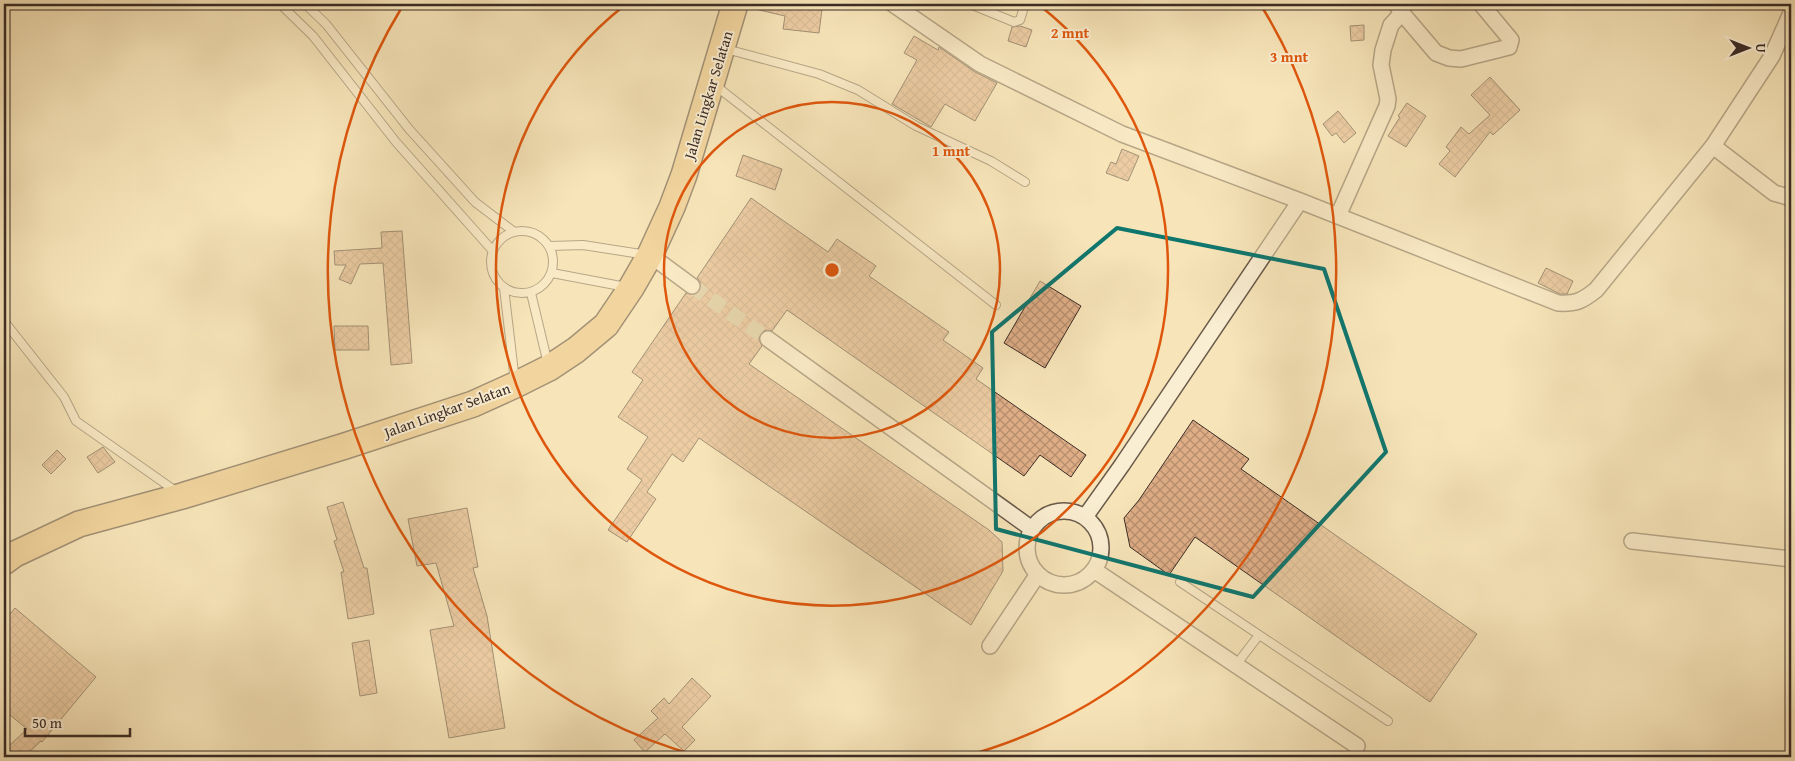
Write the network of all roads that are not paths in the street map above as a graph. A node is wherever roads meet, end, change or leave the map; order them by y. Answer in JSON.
{"nodes":[{"id":1,"x":280,"y":4,"type":"edge"},
{"id":2,"x":305,"y":4,"type":"edge"},
{"id":3,"x":735,"y":4,"type":"edge"},
{"id":4,"x":893,"y":4,"type":"edge"},
{"id":5,"x":970,"y":4,"type":"edge"},
{"id":6,"x":1025,"y":4,"type":"edge"},
{"id":7,"x":1481,"y":4,"type":"edge"},
{"id":8,"x":1399,"y":8,"type":"edge"},
{"id":9,"x":1791,"y":13,"type":"edge"},
{"id":10,"x":722,"y":48,"type":"junction"},
{"id":11,"x":710,"y":81,"type":"junction"},
{"id":12,"x":1713,"y":146,"type":"junction"},
{"id":13,"x":1025,"y":182,"type":"dead end"},
{"id":14,"x":1791,"y":198,"type":"edge"},
{"id":15,"x":1300,"y":201,"type":"junction"},
{"id":16,"x":1338,"y":216,"type":"junction"},
{"id":17,"x":513,"y":231,"type":"junction"},
{"id":18,"x":550,"y":246,"type":"junction"},
{"id":19,"x":492,"y":250,"type":"junction"},
{"id":20,"x":650,"y":255,"type":"junction"},
{"id":21,"x":552,"y":274,"type":"junction"},
{"id":22,"x":692,"y":286,"type":"tunnel mouth"},
{"id":23,"x":504,"y":288,"type":"junction"},
{"id":24,"x":631,"y":288,"type":"junction"},
{"id":25,"x":532,"y":293,"type":"junction"},
{"id":26,"x":996,"y":305,"type":"dead end"},
{"id":27,"x":4,"y":320,"type":"edge"},
{"id":28,"x":768,"y":339,"type":"tunnel mouth"},
{"id":29,"x":549,"y":368,"type":"junction"},
{"id":30,"x":515,"y":385,"type":"junction"},
{"id":31,"x":182,"y":496,"type":"junction"},
{"id":32,"x":1085,"y":517,"type":"junction"},
{"id":33,"x":1032,"y":529,"type":"junction"},
{"id":34,"x":1632,"y":541,"type":"dead end"},
{"id":35,"x":1791,"y":559,"type":"edge"},
{"id":36,"x":4,"y":562,"type":"edge"},
{"id":37,"x":1094,"y":570,"type":"junction"},
{"id":38,"x":1038,"y":574,"type":"junction"},
{"id":39,"x":1180,"y":582,"type":"dead end"},
{"id":40,"x":1259,"y":635,"type":"junction"},
{"id":41,"x":990,"y":646,"type":"dead end"},
{"id":42,"x":1236,"y":665,"type":"junction"},
{"id":43,"x":1388,"y":722,"type":"dead end"},
{"id":44,"x":1357,"y":746,"type":"dead end"}],
"edges":[{"from":1,"to":19,"type":"lane"},
{"from":2,"to":17,"type":"lane"},
{"from":3,"to":10,"type":"highway","name":"Jalan Lingkar Selatan"},
{"from":4,"to":15,"type":"street"},
{"from":5,"to":6,"type":"lane"},
{"from":7,"to":8,"type":"street"},
{"from":8,"to":16,"type":"street"},
{"from":9,"to":12,"type":"street"},
{"from":10,"to":11,"type":"highway","name":"Jalan Lingkar Selatan"},
{"from":10,"to":13,"type":"lane"},
{"from":11,"to":20,"type":"highway","name":"Jalan Lingkar Selatan"},
{"from":11,"to":26,"type":"lane"},
{"from":12,"to":14,"type":"street"},
{"from":12,"to":16,"type":"street"},
{"from":15,"to":16,"type":"street"},
{"from":15,"to":32,"type":"street"},
{"from":17,"to":18,"type":"lane"},
{"from":17,"to":19,"type":"lane"},
{"from":18,"to":20,"type":"lane"},
{"from":18,"to":21,"type":"lane"},
{"from":19,"to":23,"type":"lane"},
{"from":20,"to":22,"type":"street"},
{"from":20,"to":24,"type":"highway","name":"Jalan Lingkar Selatan"},
{"from":21,"to":24,"type":"lane"},
{"from":21,"to":25,"type":"lane"},
{"from":23,"to":25,"type":"lane"},
{"from":23,"to":30,"type":"lane"},
{"from":24,"to":29,"type":"highway","name":"Jalan Lingkar Selatan"},
{"from":25,"to":29,"type":"lane"},
{"from":27,"to":31,"type":"lane"},
{"from":28,"to":33,"type":"street"},
{"from":29,"to":30,"type":"highway","name":"Jalan Lingkar Selatan"},
{"from":30,"to":31,"type":"highway","name":"Jalan Lingkar Selatan"},
{"from":31,"to":36,"type":"highway","name":"Jalan Lingkar Selatan"},
{"from":32,"to":33,"type":"street"},
{"from":32,"to":37,"type":"street"},
{"from":33,"to":38,"type":"street"},
{"from":34,"to":35,"type":"street"},
{"from":37,"to":38,"type":"street"},
{"from":37,"to":42,"type":"street"},
{"from":38,"to":41,"type":"street"},
{"from":39,"to":40,"type":"lane"},
{"from":40,"to":42,"type":"lane"},
{"from":40,"to":43,"type":"lane"},
{"from":42,"to":44,"type":"street"}]}
